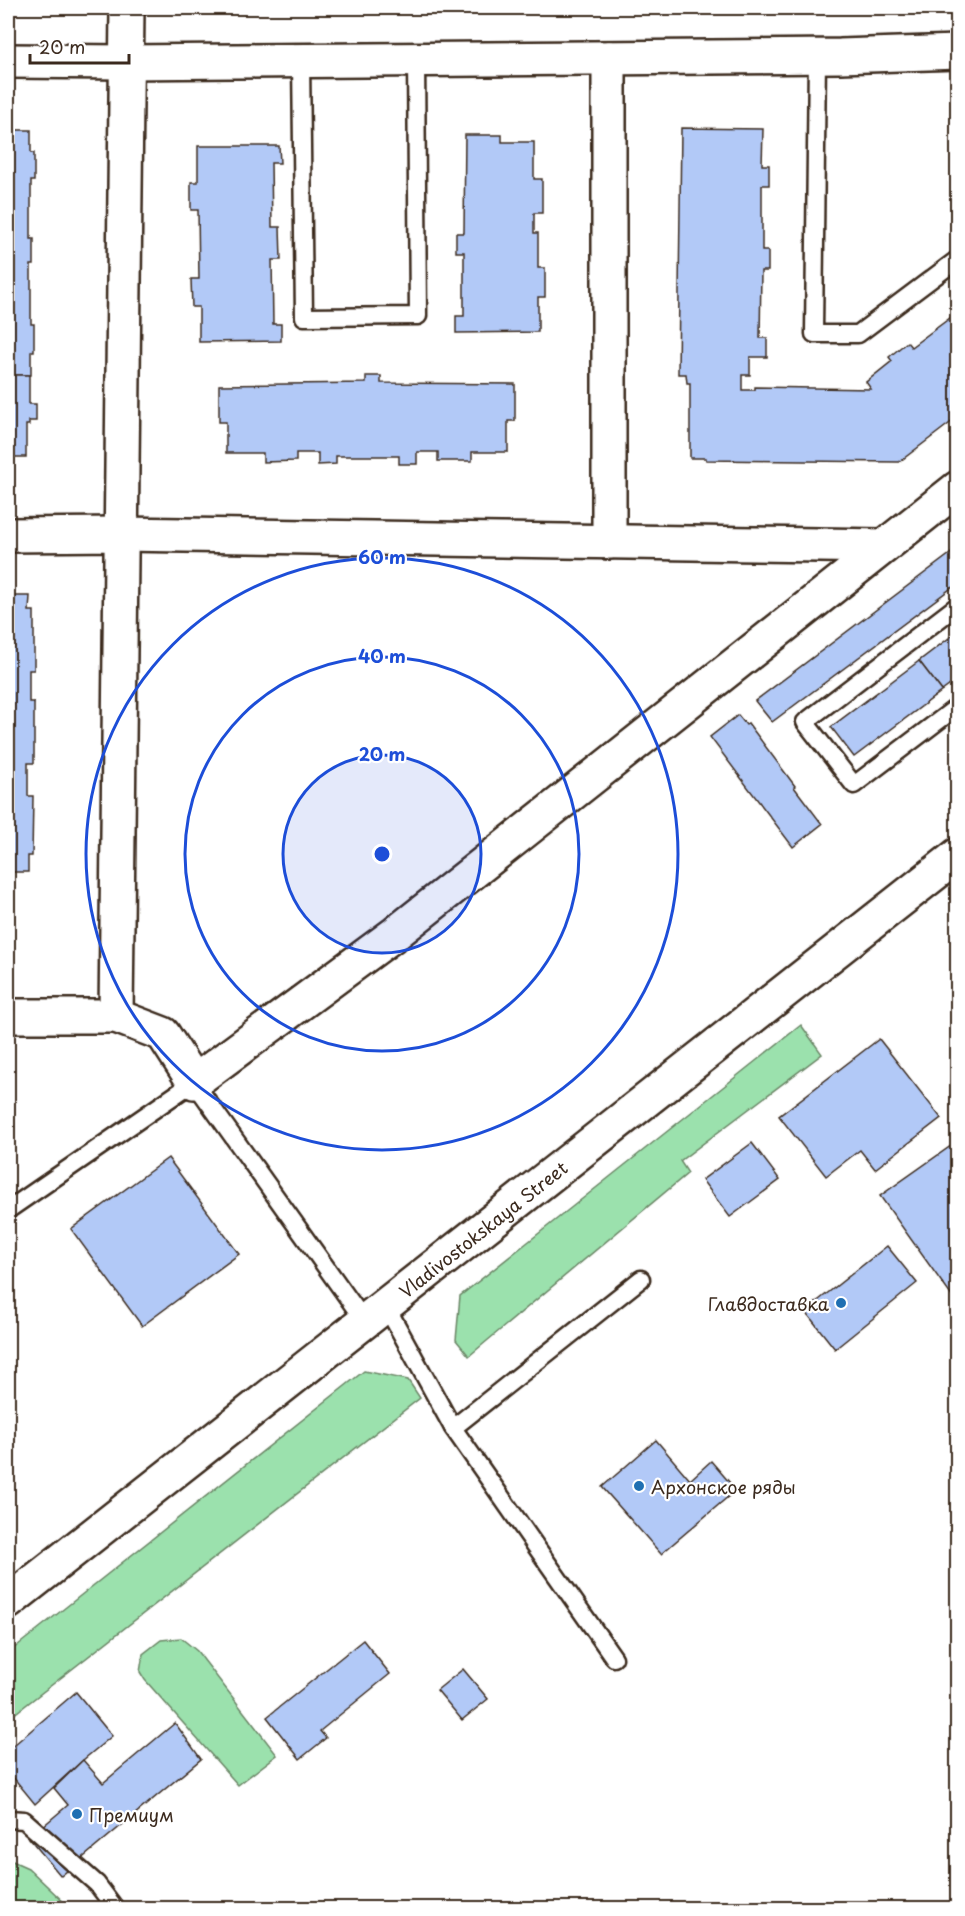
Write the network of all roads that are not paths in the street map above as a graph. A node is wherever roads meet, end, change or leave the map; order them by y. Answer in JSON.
{"nodes":[{"id":1,"x":127,"y":8,"type":"edge"},
{"id":2,"x":957,"y":52,"type":"edge"},
{"id":3,"x":817,"y":56,"type":"junction"},
{"id":4,"x":609,"y":58,"type":"junction"},
{"id":5,"x":416,"y":59,"type":"junction"},
{"id":6,"x":301,"y":60,"type":"junction"},
{"id":7,"x":8,"y":61,"type":"edge"},
{"id":8,"x":126,"y":62,"type":"junction"},
{"id":9,"x":957,"y":259,"type":"edge"},
{"id":10,"x":957,"y":488,"type":"edge"},
{"id":11,"x":121,"y":534,"type":"junction"},
{"id":12,"x":8,"y":535,"type":"edge"},
{"id":13,"x":609,"y":542,"type":"junction"},
{"id":14,"x":884,"y":546,"type":"junction"},
{"id":15,"x":957,"y":605,"type":"edge"},
{"id":16,"x":957,"y":706,"type":"edge"},
{"id":17,"x":957,"y":855,"type":"edge"},
{"id":18,"x":8,"y":1016,"type":"edge"},
{"id":19,"x":116,"y":1016,"type":"junction"},
{"id":20,"x":194,"y":1082,"type":"junction"},
{"id":21,"x":8,"y":1210,"type":"edge"},
{"id":22,"x":641,"y":1279,"type":"dead end"},
{"id":23,"x":376,"y":1314,"type":"junction"},
{"id":24,"x":453,"y":1428,"type":"junction"},
{"id":25,"x":8,"y":1602,"type":"edge"},
{"id":26,"x":614,"y":1658,"type":"dead end"},
{"id":27,"x":8,"y":1819,"type":"edge"},
{"id":28,"x":115,"y":1908,"type":"edge"}],
"edges":[{"from":1,"to":8,"type":"street"},
{"from":2,"to":3,"type":"street"},
{"from":3,"to":4,"type":"street"},
{"from":3,"to":9,"type":"lane"},
{"from":4,"to":5,"type":"street"},
{"from":4,"to":13,"type":"street"},
{"from":5,"to":6,"type":"street"},
{"from":5,"to":6,"type":"lane"},
{"from":6,"to":8,"type":"street"},
{"from":7,"to":8,"type":"street"},
{"from":8,"to":11,"type":"street"},
{"from":10,"to":14,"type":"street"},
{"from":11,"to":12,"type":"street"},
{"from":11,"to":13,"type":"street"},
{"from":11,"to":19,"type":"street"},
{"from":13,"to":14,"type":"street"},
{"from":14,"to":20,"type":"street"},
{"from":15,"to":16,"type":"lane"},
{"from":17,"to":23,"type":"street","name":"Vladivostokskaya Street"},
{"from":18,"to":19,"type":"street"},
{"from":19,"to":20,"type":"street"},
{"from":20,"to":21,"type":"lane"},
{"from":20,"to":23,"type":"lane"},
{"from":22,"to":24,"type":"lane"},
{"from":23,"to":24,"type":"lane"},
{"from":23,"to":25,"type":"street","name":"Vladivostokskaya Street"},
{"from":24,"to":26,"type":"lane"},
{"from":27,"to":28,"type":"lane"}]}
